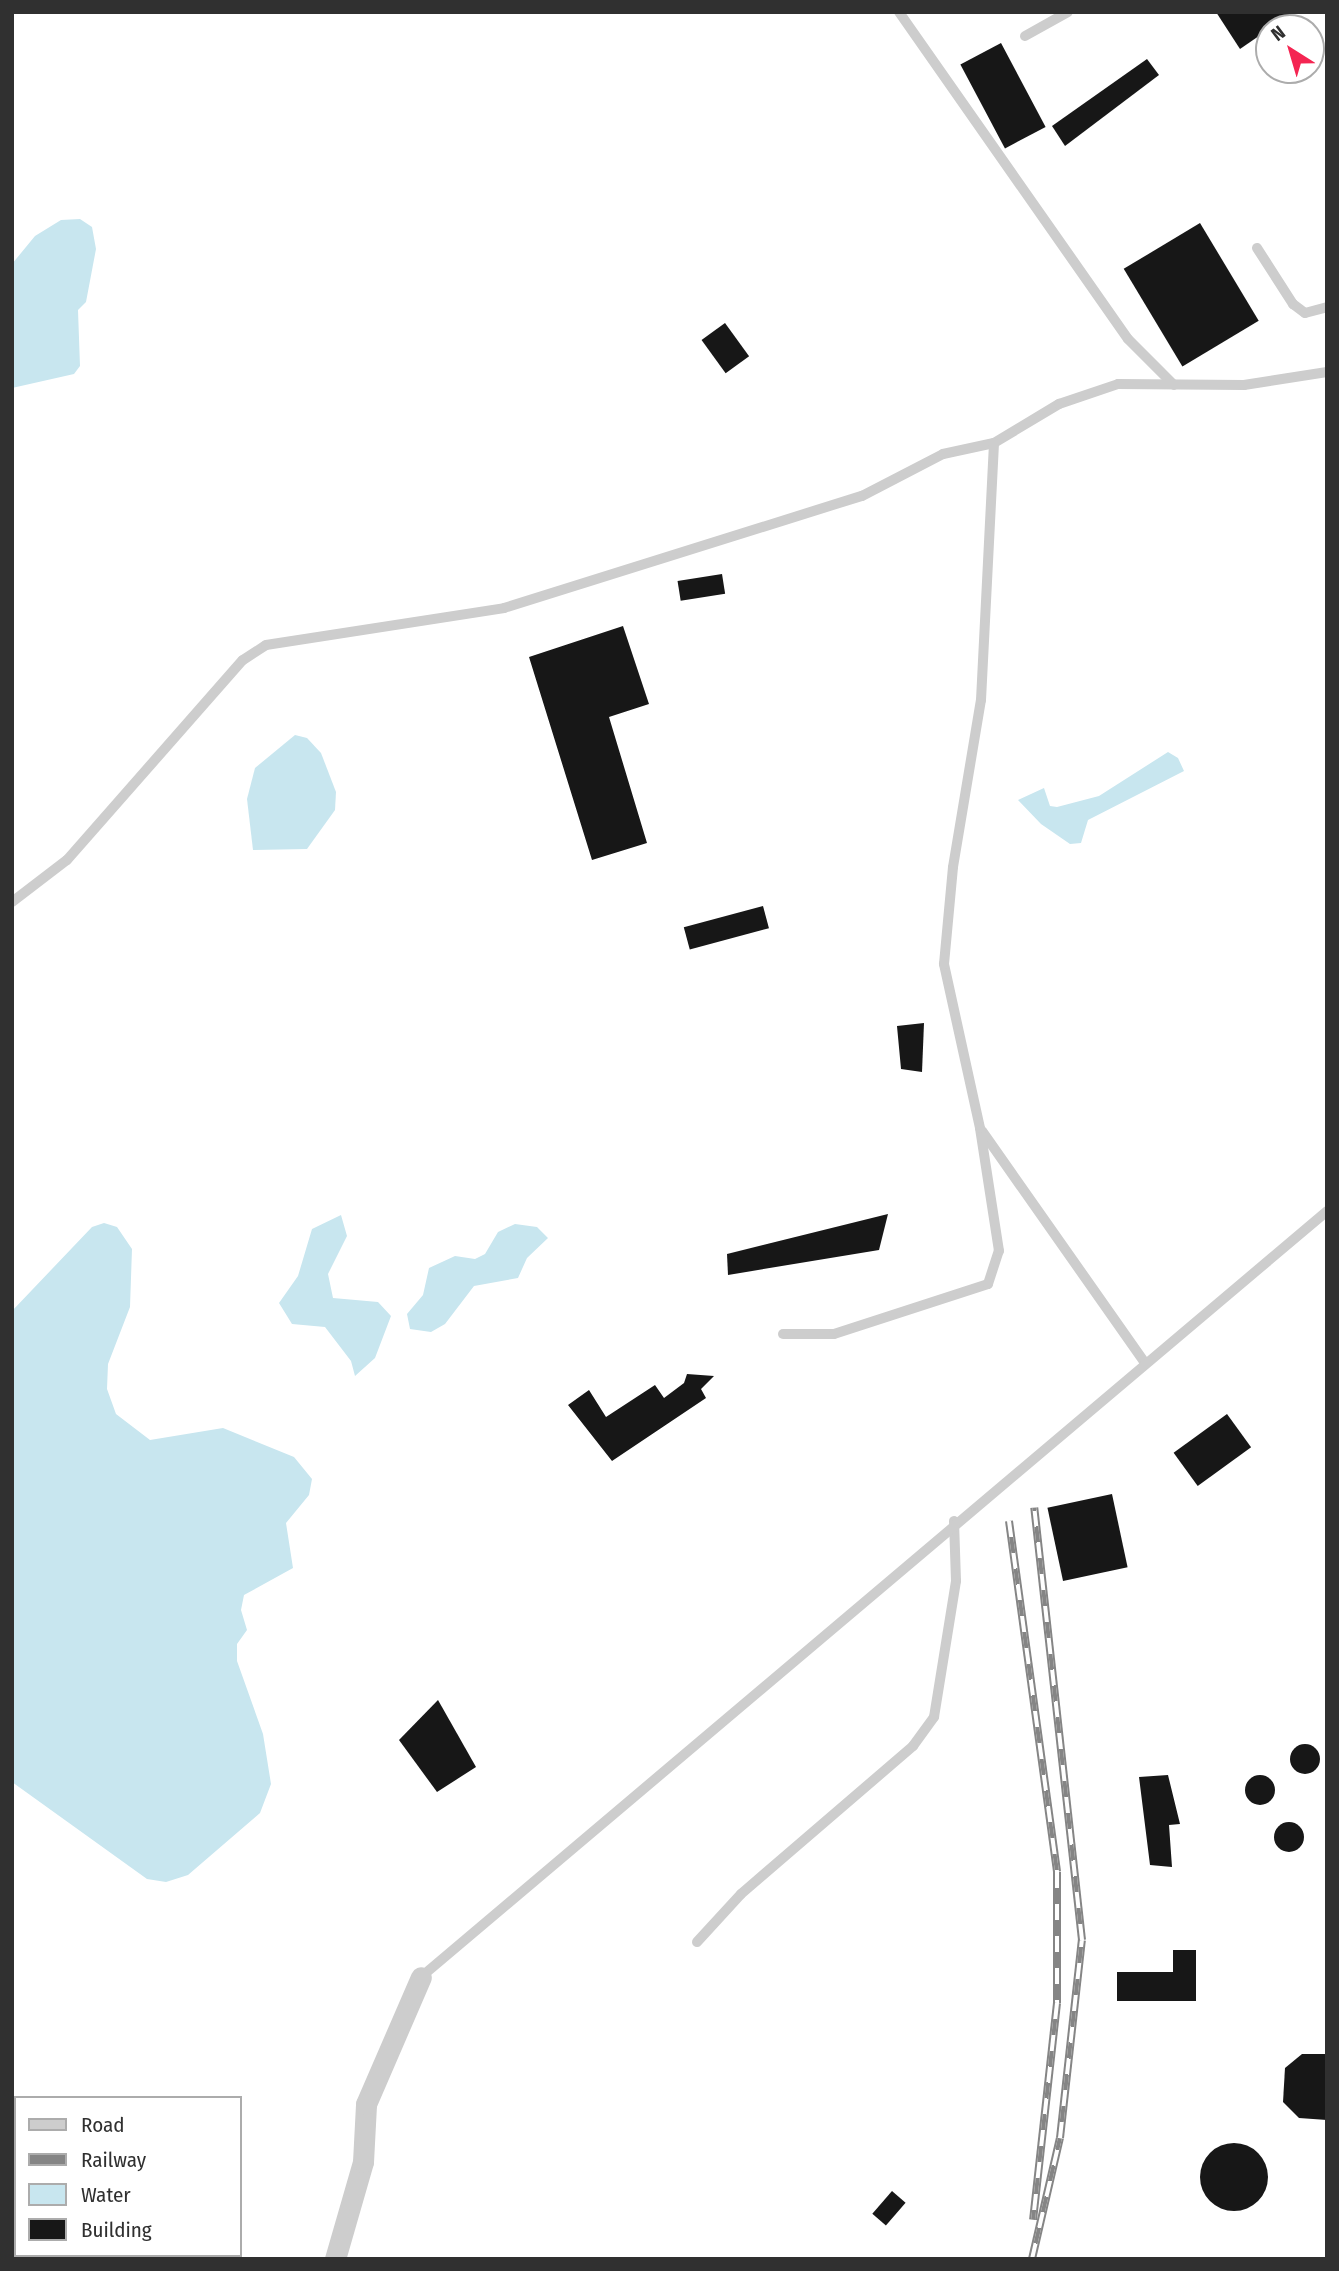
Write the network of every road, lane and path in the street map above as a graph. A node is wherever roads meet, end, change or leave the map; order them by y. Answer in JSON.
{"nodes":[{"id":1,"x":899,"y":12,"type":"edge"},
{"id":2,"x":1068,"y":12,"type":"edge"},
{"id":3,"x":1025,"y":36,"type":"dead end"},
{"id":4,"x":1256,"y":248,"type":"dead end"},
{"id":5,"x":1327,"y":307,"type":"edge"},
{"id":6,"x":1327,"y":372,"type":"edge"},
{"id":7,"x":1174,"y":385,"type":"junction"},
{"id":8,"x":994,"y":443,"type":"junction"},
{"id":9,"x":12,"y":902,"type":"edge"},
{"id":10,"x":980,"y":1128,"type":"junction"},
{"id":11,"x":1327,"y":1211,"type":"edge"},
{"id":12,"x":783,"y":1334,"type":"dead end"},
{"id":13,"x":1145,"y":1363,"type":"junction"},
{"id":14,"x":954,"y":1521,"type":"junction"},
{"id":15,"x":697,"y":1942,"type":"dead end"},
{"id":16,"x":421,"y":1978,"type":"joint"},
{"id":17,"x":335,"y":2259,"type":"edge"}],
"edges":[{"from":1,"to":7,"type":"lane"},
{"from":2,"to":3,"type":"lane"},
{"from":4,"to":5,"type":"lane"},
{"from":6,"to":7,"type":"lane"},
{"from":7,"to":8,"type":"lane"},
{"from":8,"to":9,"type":"lane"},
{"from":8,"to":10,"type":"lane"},
{"from":10,"to":12,"type":"lane"},
{"from":10,"to":13,"type":"lane"},
{"from":11,"to":13,"type":"lane"},
{"from":13,"to":14,"type":"lane"},
{"from":14,"to":15,"type":"lane"},
{"from":14,"to":16,"type":"lane"},
{"from":16,"to":17,"type":"street"}]}
